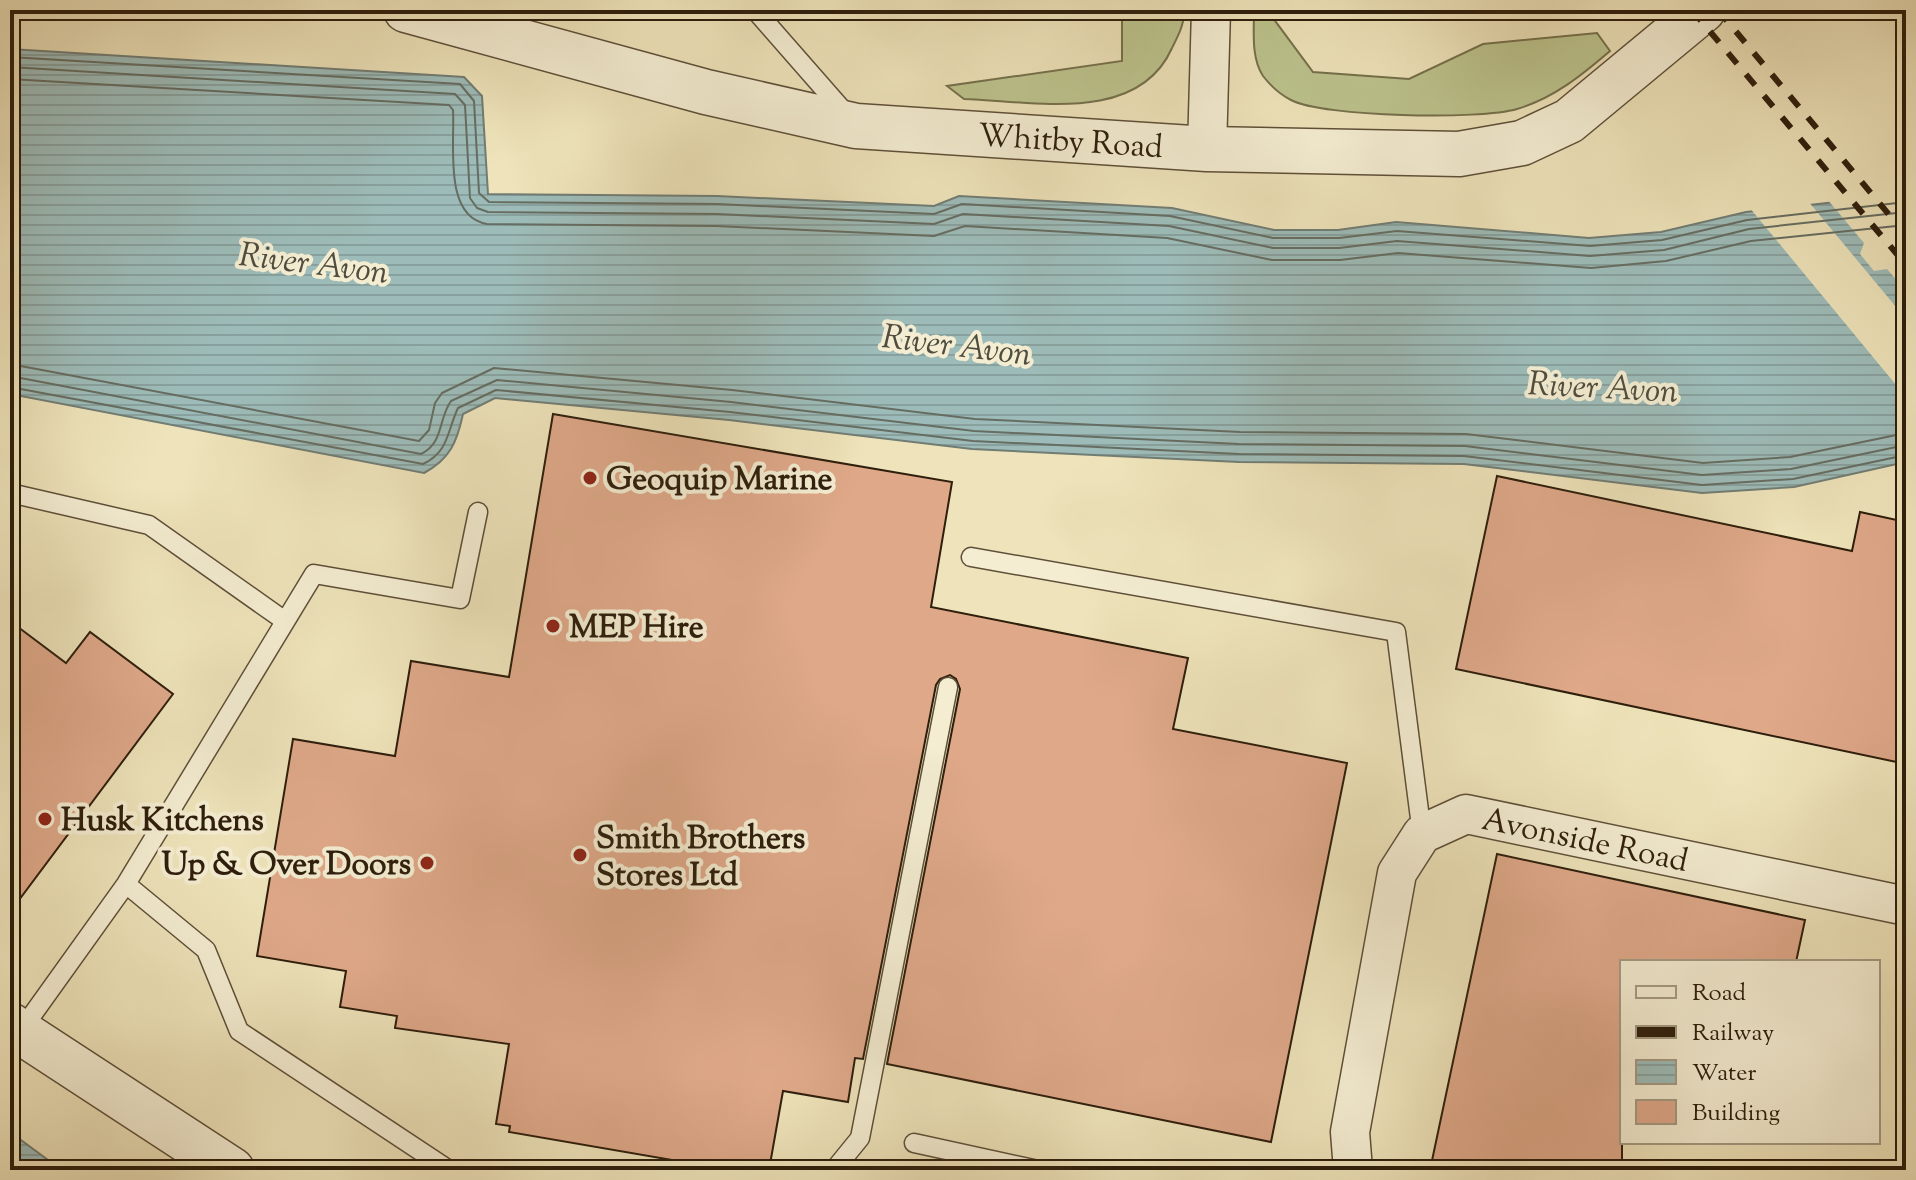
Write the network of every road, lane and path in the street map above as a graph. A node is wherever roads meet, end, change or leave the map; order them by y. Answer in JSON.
{"nodes":[{"id":1,"x":406,"y":10,"type":"edge"},
{"id":2,"x":755,"y":10,"type":"edge"},
{"id":3,"x":1211,"y":10,"type":"edge"},
{"id":4,"x":1703,"y":10,"type":"edge"},
{"id":5,"x":856,"y":126,"type":"junction"},
{"id":6,"x":1207,"y":149,"type":"junction"},
{"id":7,"x":10,"y":493,"type":"edge"},
{"id":8,"x":478,"y":512,"type":"dead end"},
{"id":9,"x":971,"y":557,"type":"dead end"},
{"id":10,"x":285,"y":621,"type":"junction"},
{"id":11,"x":948,"y":687,"type":"dead end"},
{"id":12,"x":1422,"y":834,"type":"junction"},
{"id":13,"x":126,"y":884,"type":"junction"},
{"id":14,"x":1906,"y":906,"type":"edge"},
{"id":15,"x":15,"y":1028,"type":"edge"},
{"id":16,"x":914,"y":1143,"type":"dead end"},
{"id":17,"x":232,"y":1170,"type":"edge"},
{"id":18,"x":449,"y":1170,"type":"edge"},
{"id":19,"x":834,"y":1170,"type":"edge"},
{"id":20,"x":1038,"y":1170,"type":"edge"},
{"id":21,"x":1353,"y":1170,"type":"edge"}],
"edges":[{"from":1,"to":5,"type":"street","name":"Whitby Road"},
{"from":2,"to":5,"type":"lane"},
{"from":3,"to":6,"type":"street"},
{"from":4,"to":6,"type":"street","name":"Whitby Road"},
{"from":5,"to":6,"type":"street","name":"Whitby Road"},
{"from":7,"to":10,"type":"lane"},
{"from":8,"to":10,"type":"lane"},
{"from":9,"to":12,"type":"lane"},
{"from":10,"to":13,"type":"lane"},
{"from":11,"to":19,"type":"lane"},
{"from":12,"to":14,"type":"street","name":"Avonside Road"},
{"from":12,"to":21,"type":"street"},
{"from":13,"to":15,"type":"lane"},
{"from":13,"to":18,"type":"lane"},
{"from":15,"to":17,"type":"street"},
{"from":16,"to":20,"type":"lane"}]}
